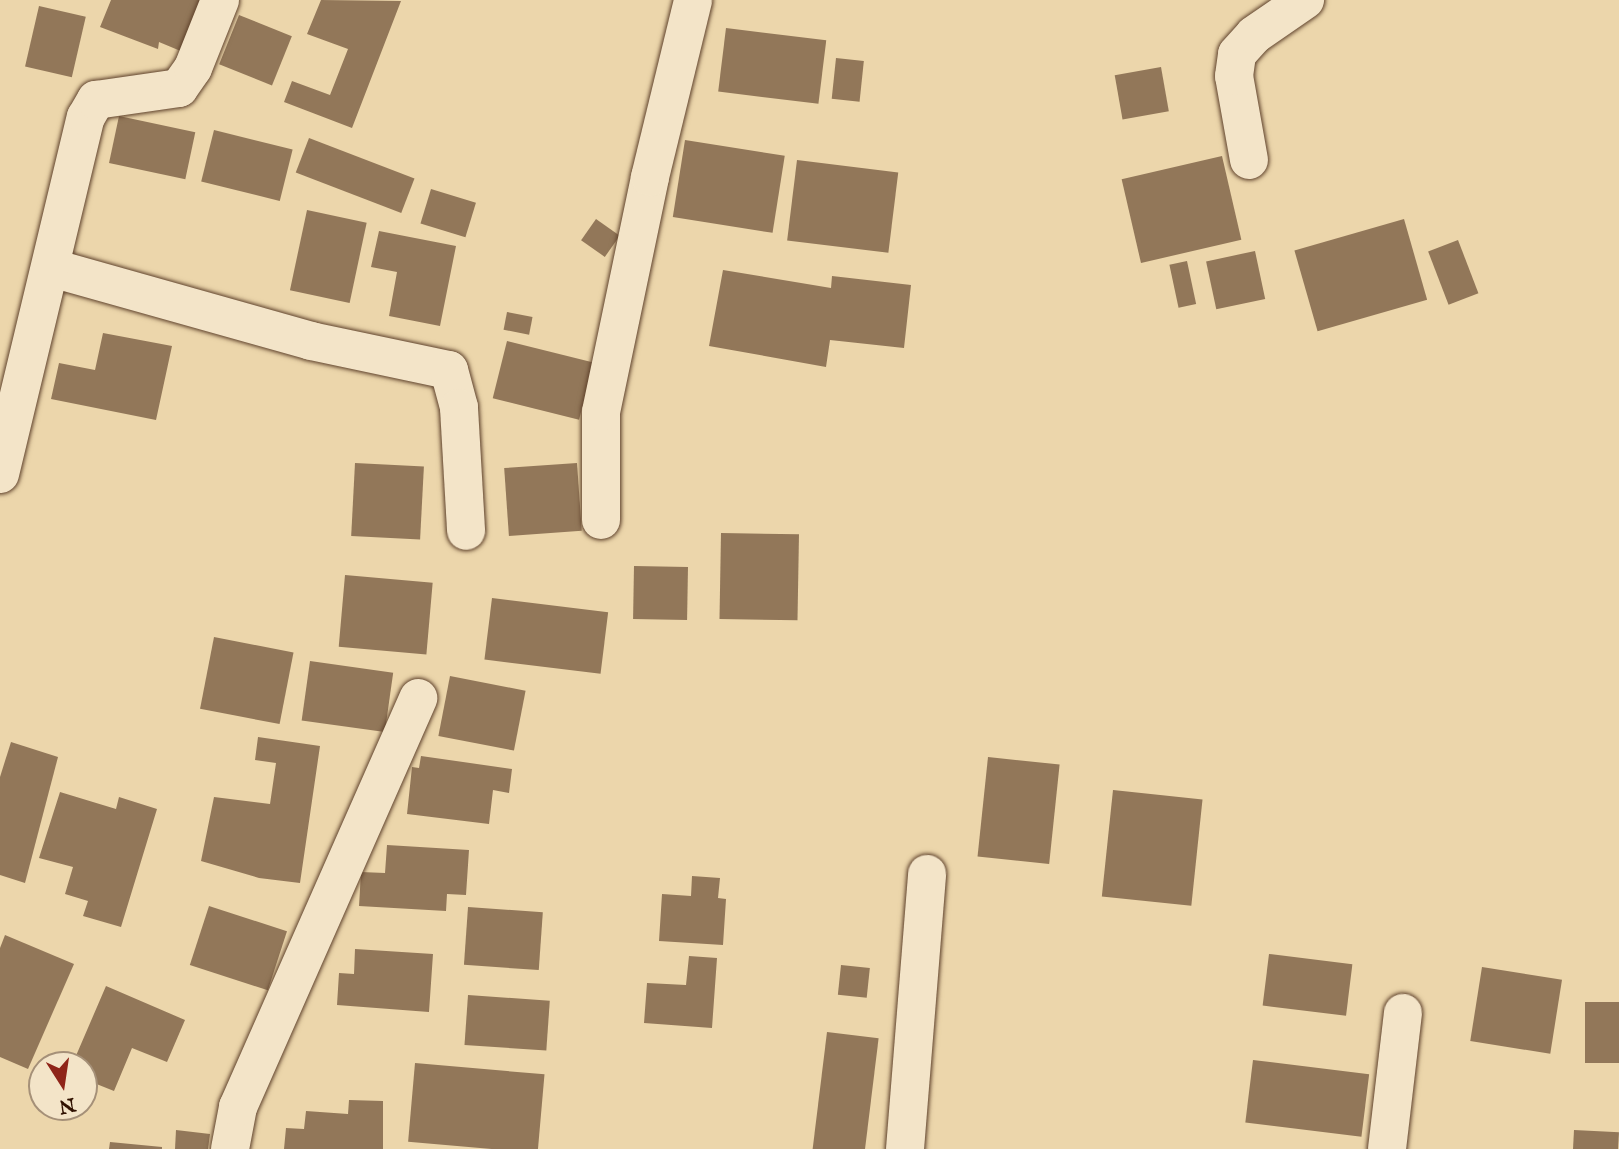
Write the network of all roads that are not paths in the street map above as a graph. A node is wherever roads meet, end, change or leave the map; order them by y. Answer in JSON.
{"nodes":[{"id":1,"x":220,"y":0,"type":"edge"},
{"id":2,"x":694,"y":0,"type":"edge"},
{"id":3,"x":1305,"y":0,"type":"edge"},
{"id":4,"x":1249,"y":160,"type":"dead end"},
{"id":5,"x":52,"y":268,"type":"junction"},
{"id":6,"x":0,"y":474,"type":"edge"},
{"id":7,"x":601,"y":520,"type":"dead end"},
{"id":8,"x":466,"y":531,"type":"dead end"},
{"id":9,"x":418,"y":698,"type":"dead end"},
{"id":10,"x":927,"y":874,"type":"dead end"},
{"id":11,"x":1403,"y":1013,"type":"dead end"},
{"id":12,"x":230,"y":1149,"type":"edge"},
{"id":13,"x":905,"y":1149,"type":"edge"},
{"id":14,"x":1387,"y":1149,"type":"edge"}],
"edges":[{"from":1,"to":5,"type":"street"},
{"from":2,"to":7,"type":"street"},
{"from":3,"to":4,"type":"street"},
{"from":5,"to":6,"type":"street"},
{"from":5,"to":8,"type":"street"},
{"from":9,"to":12,"type":"street"},
{"from":10,"to":13,"type":"street"},
{"from":11,"to":14,"type":"street"}]}
